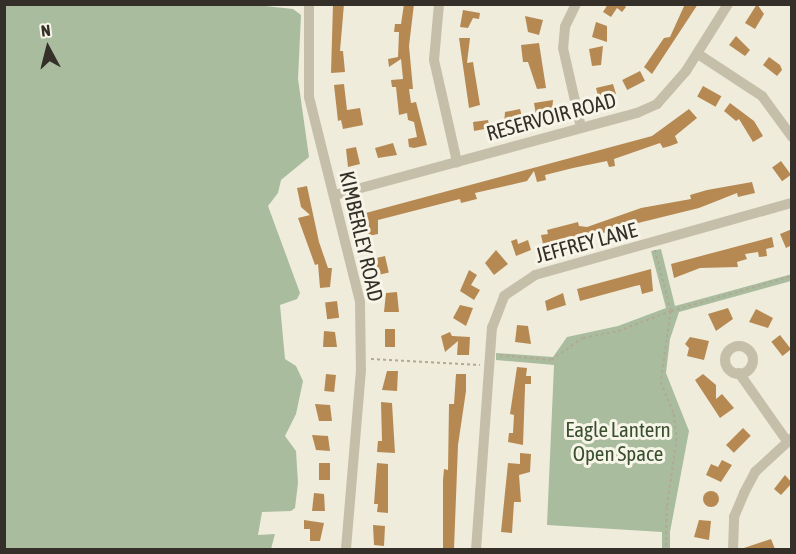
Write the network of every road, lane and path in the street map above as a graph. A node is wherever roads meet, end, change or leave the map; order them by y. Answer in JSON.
{"nodes":[{"id":1,"x":309,"y":4,"type":"edge"},
{"id":2,"x":439,"y":4,"type":"edge"},
{"id":3,"x":576,"y":4,"type":"edge"},
{"id":4,"x":728,"y":4,"type":"edge"},
{"id":5,"x":698,"y":54,"type":"junction"},
{"id":6,"x":581,"y":128,"type":"junction"},
{"id":7,"x":792,"y":136,"type":"edge"},
{"id":8,"x":457,"y":162,"type":"junction"},
{"id":9,"x":335,"y":195,"type":"junction"},
{"id":10,"x":792,"y":203,"type":"edge"},
{"id":11,"x":654,"y":243,"type":"junction"},
{"id":12,"x":792,"y":276,"type":"edge"},
{"id":13,"x":671,"y":311,"type":"junction"},
{"id":14,"x":361,"y":359,"type":"junction"},
{"id":15,"x":490,"y":360,"type":"junction"},
{"id":16,"x":739,"y":373,"type":"dead end"},
{"id":17,"x":790,"y":440,"type":"edge"},
{"id":18,"x":346,"y":549,"type":"edge"},
{"id":19,"x":476,"y":549,"type":"edge"},
{"id":20,"x":666,"y":549,"type":"edge"},
{"id":21,"x":733,"y":549,"type":"edge"}],
"edges":[{"from":1,"to":9,"type":"street","name":"KIMBERLEY ROAD"},
{"from":2,"to":8,"type":"street"},
{"from":3,"to":6,"type":"street"},
{"from":4,"to":5,"type":"street","name":"RESERVOIR ROAD"},
{"from":5,"to":6,"type":"street","name":"RESERVOIR ROAD"},
{"from":5,"to":7,"type":"street"},
{"from":6,"to":8,"type":"street","name":"RESERVOIR ROAD"},
{"from":8,"to":9,"type":"street","name":"RESERVOIR ROAD"},
{"from":9,"to":14,"type":"street","name":"KIMBERLEY ROAD"},
{"from":10,"to":11,"type":"street","name":"JEFFREY LANE"},
{"from":11,"to":13,"type":"path"},
{"from":11,"to":15,"type":"street","name":"JEFFREY LANE"},
{"from":12,"to":13,"type":"path"},
{"from":13,"to":15,"type":"path"},
{"from":13,"to":20,"type":"path"},
{"from":14,"to":15,"type":"path"},
{"from":14,"to":18,"type":"street","name":"KIMBERLEY ROAD"},
{"from":15,"to":19,"type":"street","name":"JEFFREY LANE"},
{"from":16,"to":17,"type":"street"},
{"from":17,"to":21,"type":"street"}]}
